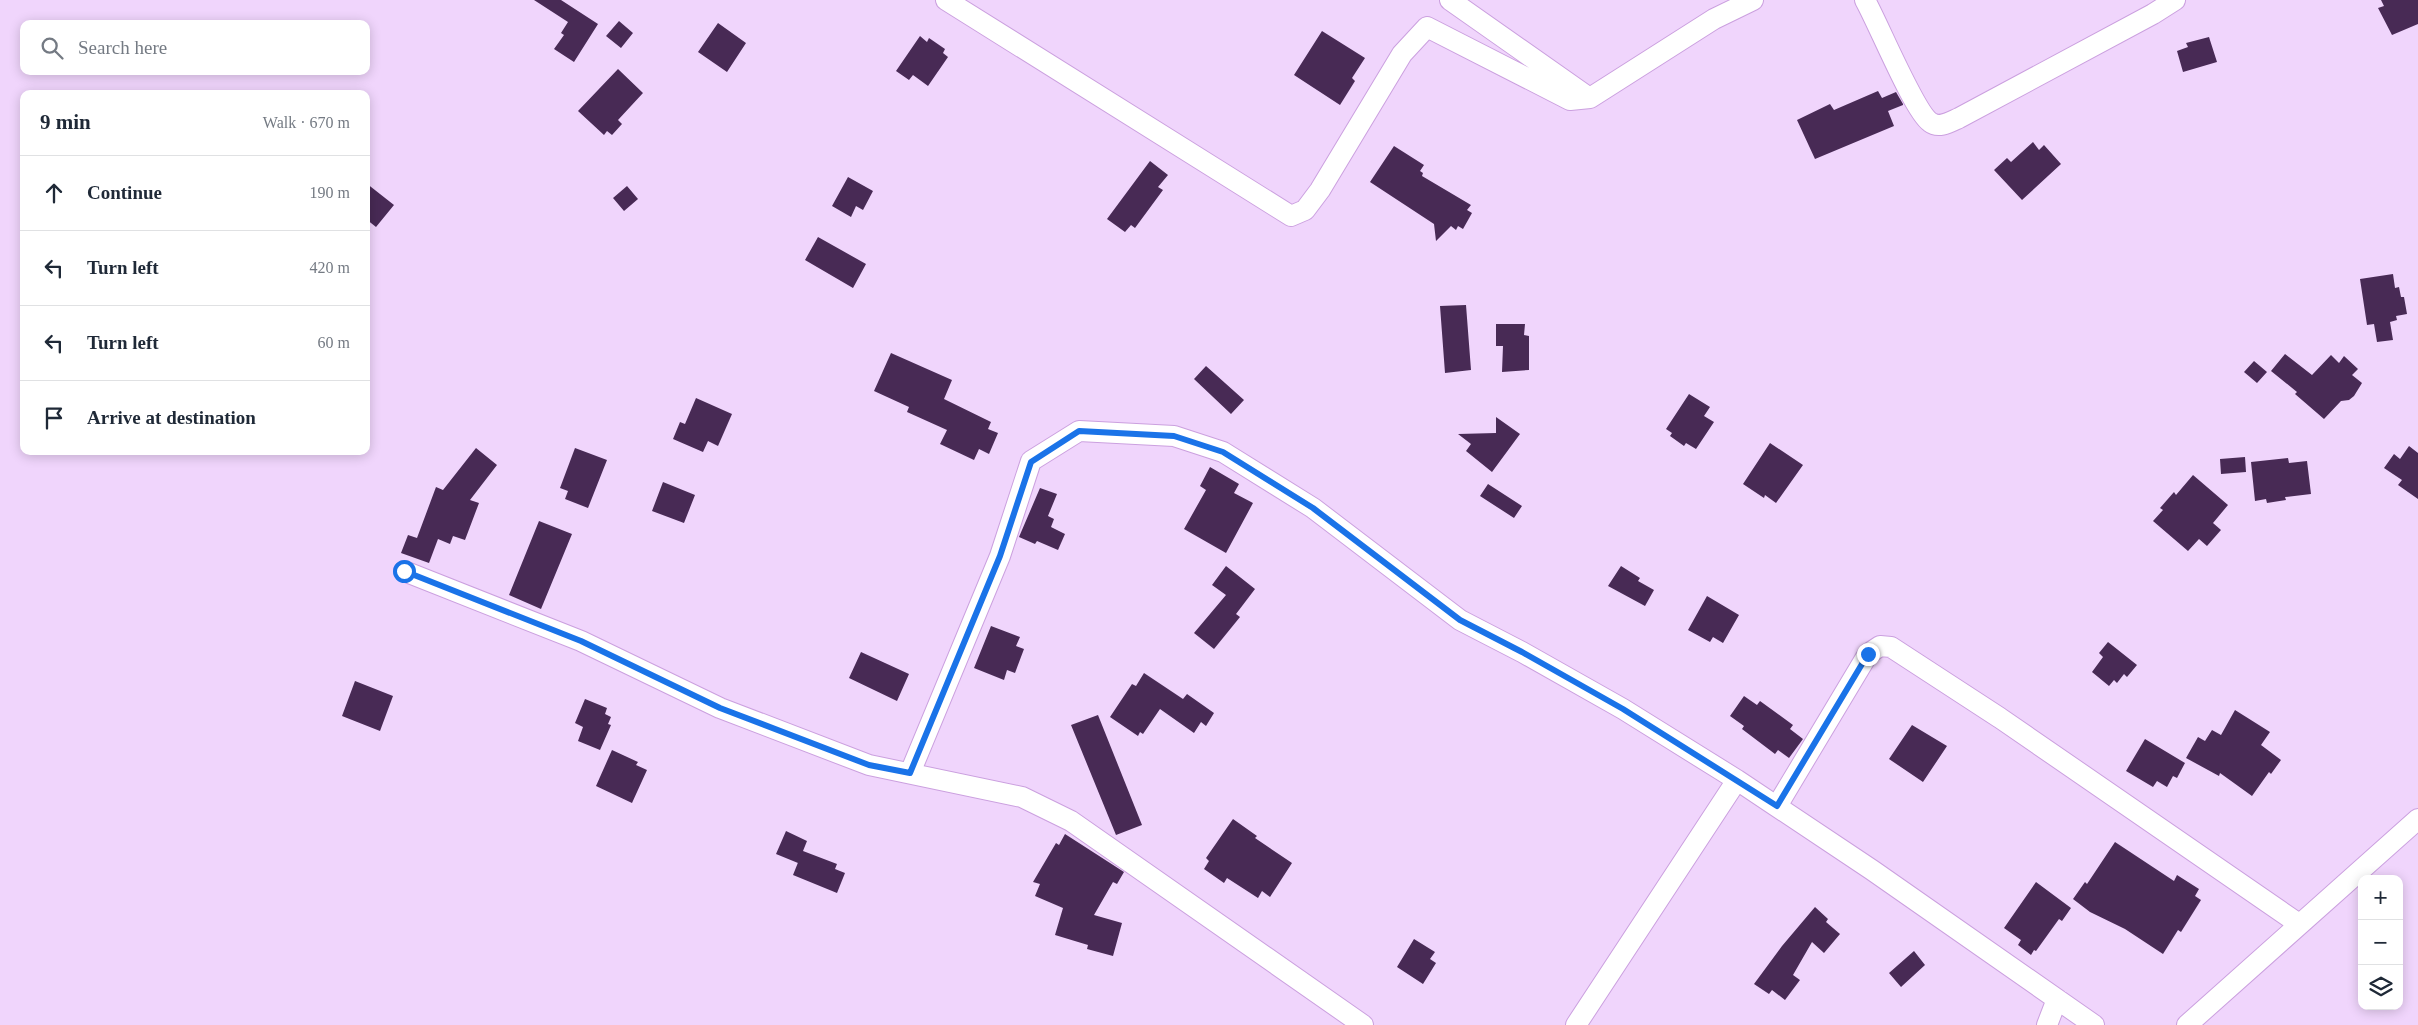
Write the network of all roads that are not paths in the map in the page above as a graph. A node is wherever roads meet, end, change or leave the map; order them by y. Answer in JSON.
{"nodes":[{"id":1,"x":946,"y":0,"type":"edge"},
{"id":2,"x":1450,"y":0,"type":"edge"},
{"id":3,"x":1753,"y":0,"type":"edge"},
{"id":4,"x":1865,"y":0,"type":"edge"},
{"id":5,"x":2175,"y":0,"type":"edge"},
{"id":6,"x":1590,"y":98,"type":"junction"},
{"id":7,"x":404,"y":571,"type":"dead end"},
{"id":8,"x":910,"y":773,"type":"junction"},
{"id":9,"x":1737,"y":780,"type":"junction"},
{"id":10,"x":1777,"y":806,"type":"junction"},
{"id":11,"x":2418,"y":819,"type":"edge"},
{"id":12,"x":2299,"y":924,"type":"junction"},
{"id":13,"x":2057,"y":999,"type":"junction"},
{"id":14,"x":1363,"y":1025,"type":"edge"},
{"id":15,"x":1576,"y":1025,"type":"edge"},
{"id":16,"x":2047,"y":1025,"type":"edge"},
{"id":17,"x":2094,"y":1025,"type":"edge"},
{"id":18,"x":2187,"y":1025,"type":"edge"}],
"edges":[{"from":1,"to":6,"type":"street"},
{"from":2,"to":6,"type":"street"},
{"from":3,"to":6,"type":"street"},
{"from":4,"to":5,"type":"street"},
{"from":7,"to":8,"type":"street"},
{"from":8,"to":9,"type":"street"},
{"from":8,"to":14,"type":"street"},
{"from":9,"to":10,"type":"street"},
{"from":9,"to":15,"type":"street"},
{"from":10,"to":12,"type":"street"},
{"from":10,"to":13,"type":"street"},
{"from":11,"to":12,"type":"street"},
{"from":12,"to":18,"type":"street"},
{"from":13,"to":16,"type":"street"},
{"from":13,"to":17,"type":"street"}]}
